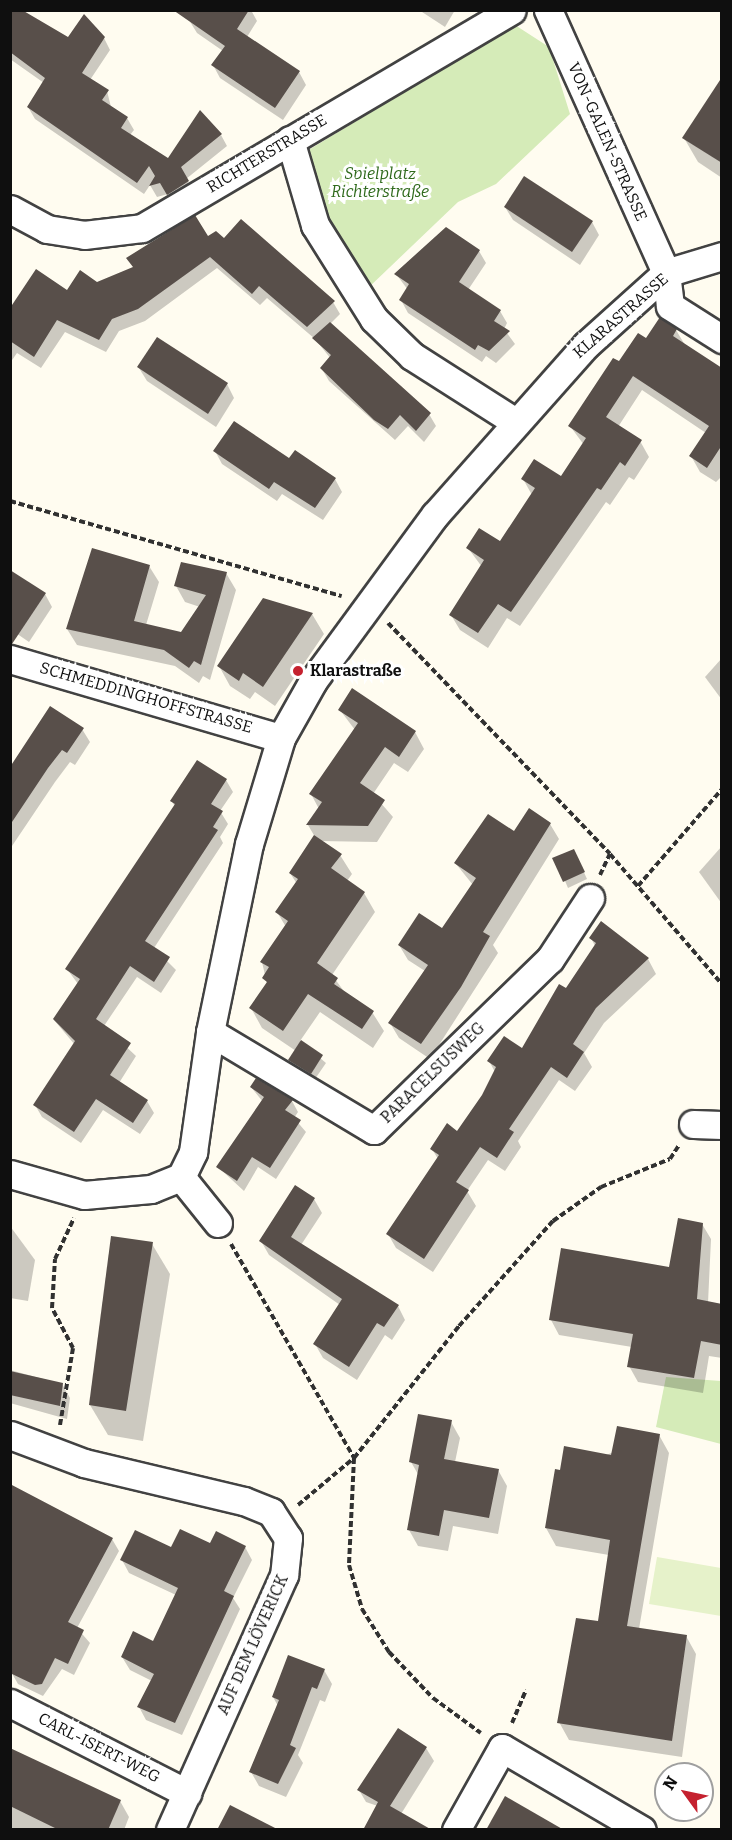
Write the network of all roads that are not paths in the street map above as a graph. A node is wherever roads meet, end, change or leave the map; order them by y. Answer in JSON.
{"nodes":[{"id":1,"x":512,"y":10,"type":"edge"},
{"id":2,"x":548,"y":10,"type":"edge"},
{"id":3,"x":290,"y":140,"type":"junction"},
{"id":4,"x":10,"y":209,"type":"edge"},
{"id":5,"x":722,"y":256,"type":"edge"},
{"id":6,"x":666,"y":273,"type":"junction"},
{"id":7,"x":722,"y":339,"type":"edge"},
{"id":8,"x":514,"y":421,"type":"junction"},
{"id":9,"x":10,"y":659,"type":"edge"},
{"id":10,"x":280,"y":738,"type":"junction"},
{"id":11,"x":590,"y":898,"type":"dead end"},
{"id":12,"x":210,"y":1032,"type":"junction"},
{"id":13,"x":693,"y":1124,"type":"road end"},
{"id":14,"x":722,"y":1125,"type":"edge"},
{"id":15,"x":10,"y":1174,"type":"edge"},
{"id":16,"x":181,"y":1177,"type":"junction"},
{"id":17,"x":218,"y":1223,"type":"road end"},
{"id":18,"x":10,"y":1435,"type":"edge"},
{"id":19,"x":10,"y":1703,"type":"edge"},
{"id":20,"x":187,"y":1793,"type":"junction"},
{"id":21,"x":170,"y":1830,"type":"edge"},
{"id":22,"x":456,"y":1830,"type":"edge"},
{"id":23,"x":642,"y":1830,"type":"edge"}],
"edges":[{"from":1,"to":3,"type":"street","name":"RICHTERSTRASSE"},
{"from":2,"to":6,"type":"street","name":"VON-GALEN-STRASSE"},
{"from":3,"to":4,"type":"street","name":"RICHTERSTRASSE"},
{"from":3,"to":8,"type":"street"},
{"from":5,"to":6,"type":"street","name":"KLARASTRASSE"},
{"from":6,"to":7,"type":"street","name":"VON-GALEN-STRASSE"},
{"from":6,"to":8,"type":"street","name":"KLARASTRASSE"},
{"from":8,"to":10,"type":"street","name":"KLARASTRASSE"},
{"from":9,"to":10,"type":"street","name":"SCHMEDDINGHOFFSTRASSE"},
{"from":10,"to":12,"type":"street","name":"KLARASTRASSE"},
{"from":11,"to":12,"type":"street","name":"PARACELSUSWEG"},
{"from":12,"to":16,"type":"street","name":"KLARASTRASSE"},
{"from":13,"to":14,"type":"street"},
{"from":15,"to":16,"type":"street"},
{"from":16,"to":17,"type":"street"},
{"from":18,"to":20,"type":"street","name":"AUF DEM LÖVERICK"},
{"from":19,"to":20,"type":"street","name":"CARL-ISERT-WEG"},
{"from":20,"to":21,"type":"street","name":"AUF DEM LÖVERICK"},
{"from":22,"to":23,"type":"street"}]}
